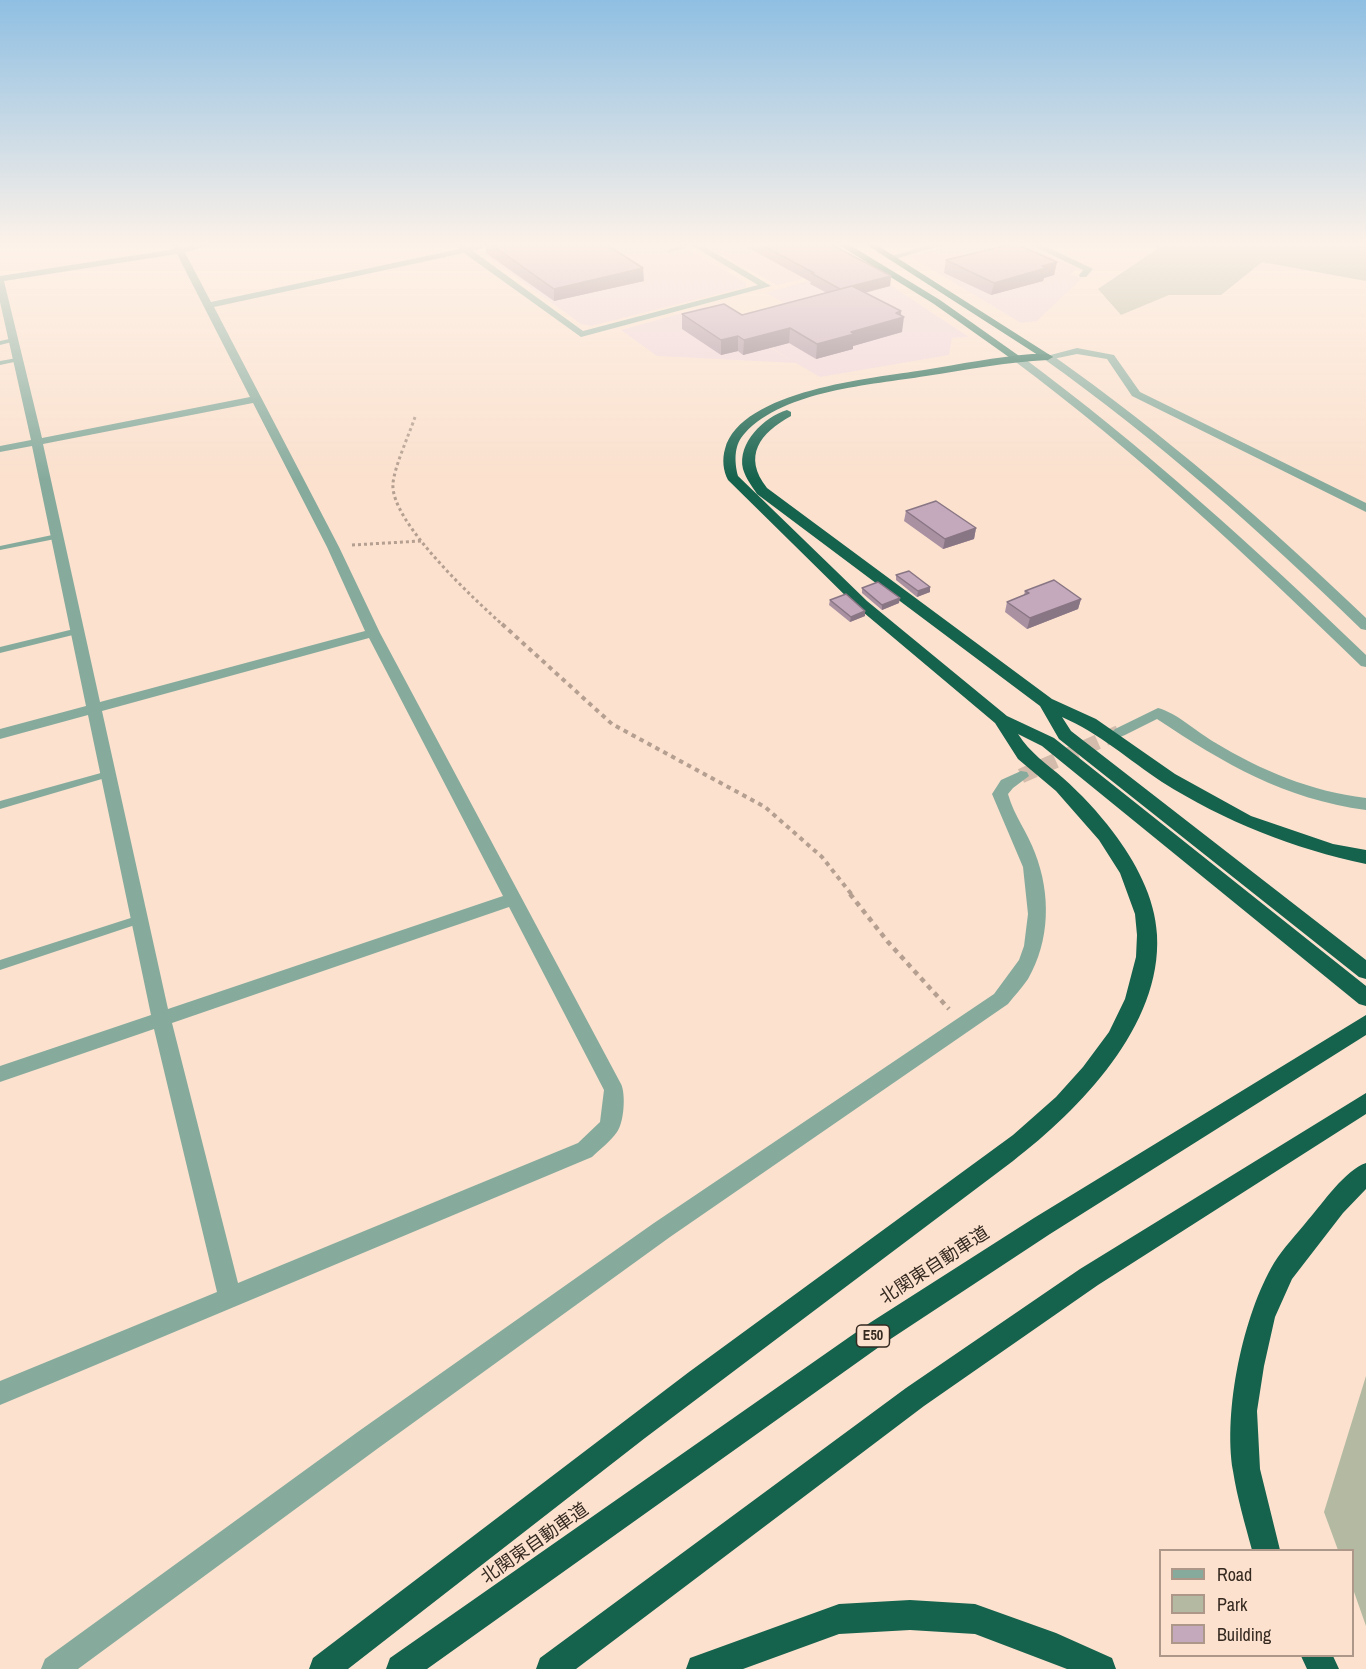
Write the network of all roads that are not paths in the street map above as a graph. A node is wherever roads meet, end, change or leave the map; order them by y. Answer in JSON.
{"nodes":[{"id":1,"x":5,"y":323,"type":"edge"},
{"id":2,"x":218,"y":323,"type":"edge"},
{"id":3,"x":566,"y":323,"type":"edge"},
{"id":4,"x":624,"y":323,"type":"edge"},
{"id":5,"x":967,"y":323,"type":"edge"},
{"id":6,"x":995,"y":323,"type":"edge"},
{"id":7,"x":7,"y":342,"type":"edge"},
{"id":8,"x":1048,"y":357,"type":"junction"},
{"id":9,"x":17,"y":360,"type":"junction"},
{"id":10,"x":1022,"y":362,"type":"junction"},
{"id":11,"x":0,"y":363,"type":"edge"},
{"id":12,"x":256,"y":399,"type":"junction"},
{"id":13,"x":37,"y":442,"type":"junction"},
{"id":14,"x":0,"y":449,"type":"edge"},
{"id":15,"x":1366,"y":508,"type":"edge"},
{"id":16,"x":57,"y":536,"type":"junction"},
{"id":17,"x":0,"y":548,"type":"edge"},
{"id":18,"x":1366,"y":626,"type":"edge"},
{"id":19,"x":78,"y":631,"type":"junction"},
{"id":20,"x":373,"y":633,"type":"junction"},
{"id":21,"x":0,"y":650,"type":"edge"},
{"id":22,"x":1366,"y":663,"type":"edge"},
{"id":23,"x":1046,"y":703,"type":"junction"},
{"id":24,"x":94,"y":709,"type":"junction"},
{"id":25,"x":1001,"y":720,"type":"junction"},
{"id":26,"x":1120,"y":732,"type":"tunnel mouth"},
{"id":27,"x":0,"y":734,"type":"edge"},
{"id":28,"x":108,"y":774,"type":"junction"},
{"id":29,"x":1021,"y":776,"type":"tunnel mouth"},
{"id":30,"x":1366,"y":804,"type":"edge"},
{"id":31,"x":0,"y":805,"type":"edge"},
{"id":32,"x":1366,"y":857,"type":"edge"},
{"id":33,"x":514,"y":899,"type":"junction"},
{"id":34,"x":140,"y":919,"type":"junction"},
{"id":35,"x":0,"y":965,"type":"edge"},
{"id":36,"x":1366,"y":970,"type":"edge"},
{"id":37,"x":1366,"y":998,"type":"edge"},
{"id":38,"x":161,"y":1019,"type":"junction"},
{"id":39,"x":1364,"y":1025,"type":"edge"},
{"id":40,"x":0,"y":1074,"type":"edge"},
{"id":41,"x":1366,"y":1102,"type":"edge"},
{"id":42,"x":1366,"y":1173,"type":"edge"},
{"id":43,"x":230,"y":1297,"type":"junction"},
{"id":44,"x":0,"y":1393,"type":"edge"},
{"id":45,"x":1266,"y":1549,"type":"edge"},
{"id":46,"x":55,"y":1669,"type":"edge"},
{"id":47,"x":324,"y":1669,"type":"edge"},
{"id":48,"x":401,"y":1669,"type":"edge"},
{"id":49,"x":551,"y":1669,"type":"edge"},
{"id":50,"x":700,"y":1669,"type":"edge"},
{"id":51,"x":1101,"y":1669,"type":"edge"}],
"edges":[{"from":1,"to":7,"type":"street"},
{"from":2,"to":12,"type":"street"},
{"from":3,"to":4,"type":"street"},
{"from":5,"to":10,"type":"highway"},
{"from":6,"to":8,"type":"highway"},
{"from":7,"to":9,"type":"street"},
{"from":8,"to":10,"type":"highway"},
{"from":8,"to":15,"type":"street"},
{"from":8,"to":18,"type":"street"},
{"from":9,"to":11,"type":"lane"},
{"from":9,"to":13,"type":"street"},
{"from":10,"to":22,"type":"street"},
{"from":10,"to":23,"type":"highway"},
{"from":10,"to":25,"type":"highway"},
{"from":12,"to":13,"type":"street"},
{"from":12,"to":20,"type":"street"},
{"from":13,"to":14,"type":"street"},
{"from":13,"to":16,"type":"street"},
{"from":16,"to":17,"type":"lane"},
{"from":16,"to":19,"type":"street"},
{"from":19,"to":21,"type":"lane"},
{"from":19,"to":24,"type":"street"},
{"from":20,"to":24,"type":"street"},
{"from":20,"to":33,"type":"street"},
{"from":23,"to":32,"type":"highway"},
{"from":23,"to":36,"type":"highway"},
{"from":24,"to":27,"type":"street"},
{"from":24,"to":28,"type":"street"},
{"from":25,"to":37,"type":"highway"},
{"from":25,"to":47,"type":"highway"},
{"from":26,"to":30,"type":"street"},
{"from":28,"to":31,"type":"lane"},
{"from":28,"to":34,"type":"street"},
{"from":29,"to":46,"type":"street"},
{"from":33,"to":38,"type":"street"},
{"from":33,"to":43,"type":"street"},
{"from":34,"to":35,"type":"lane"},
{"from":34,"to":38,"type":"street"},
{"from":38,"to":40,"type":"street"},
{"from":38,"to":43,"type":"street"},
{"from":39,"to":48,"type":"highway","name":"北関東自動車道","number":"E50"},
{"from":41,"to":49,"type":"highway"},
{"from":42,"to":45,"type":"highway"},
{"from":43,"to":44,"type":"street"},
{"from":50,"to":51,"type":"highway"}]}
